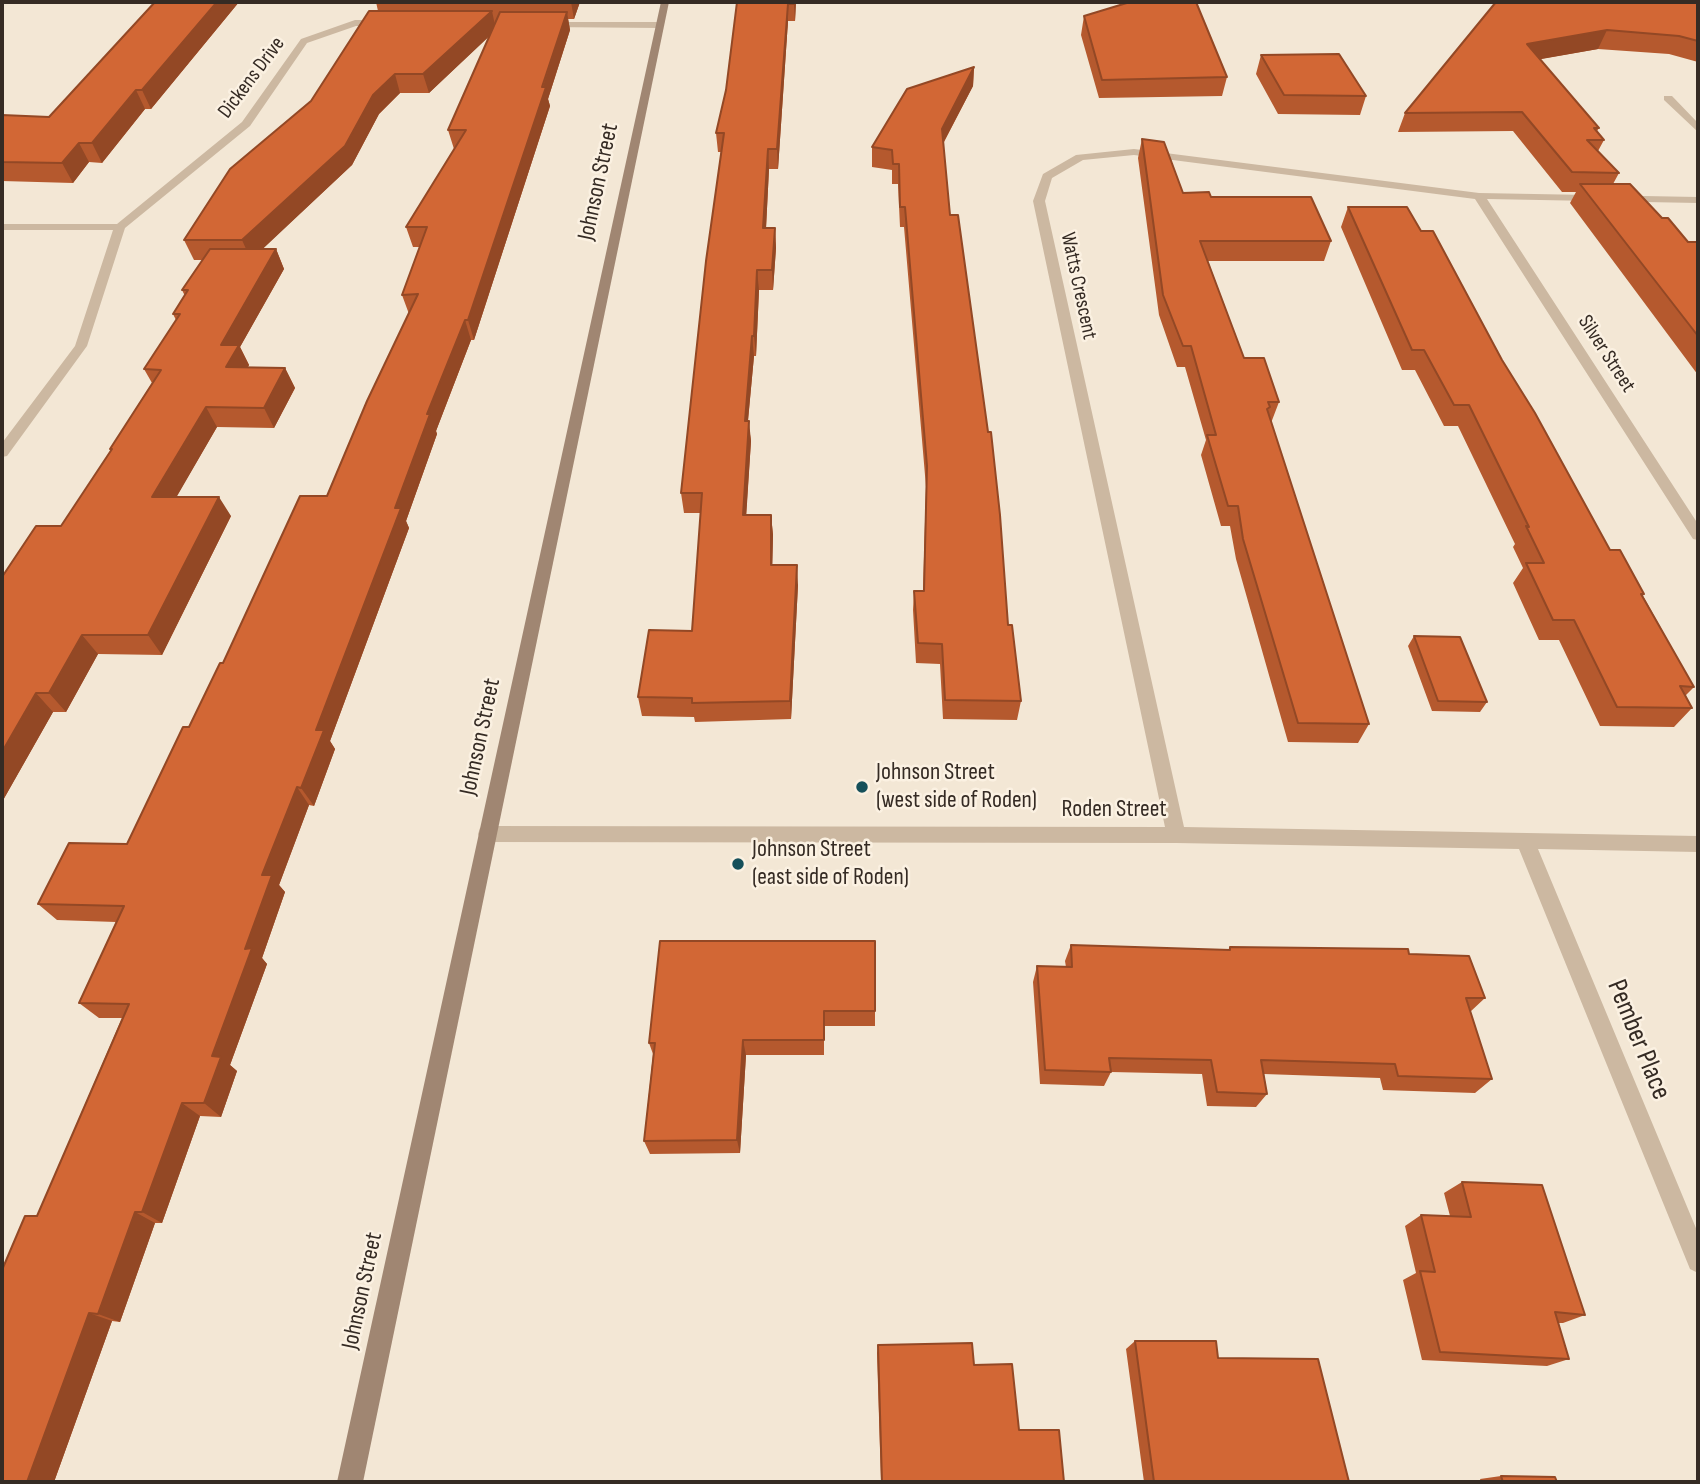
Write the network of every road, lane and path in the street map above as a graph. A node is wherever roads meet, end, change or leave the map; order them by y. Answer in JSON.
{"nodes":[{"id":1,"x":664,"y":2,"type":"edge"},
{"id":2,"x":396,"y":23,"type":"edge"},
{"id":3,"x":535,"y":24,"type":"edge"},
{"id":4,"x":659,"y":25,"type":"junction"},
{"id":5,"x":1668,"y":98,"type":"dead end"},
{"id":6,"x":1698,"y":129,"type":"edge"},
{"id":7,"x":1479,"y":196,"type":"junction"},
{"id":8,"x":1698,"y":200,"type":"edge"},
{"id":9,"x":2,"y":227,"type":"edge"},
{"id":10,"x":120,"y":227,"type":"junction"},
{"id":11,"x":2,"y":453,"type":"edge"},
{"id":12,"x":1698,"y":535,"type":"edge"},
{"id":13,"x":488,"y":834,"type":"junction"},
{"id":14,"x":1176,"y":835,"type":"junction"},
{"id":15,"x":1525,"y":840,"type":"junction"},
{"id":16,"x":1698,"y":844,"type":"edge"},
{"id":17,"x":1698,"y":1261,"type":"edge"},
{"id":18,"x":350,"y":1482,"type":"edge"}],
"edges":[{"from":1,"to":4,"type":"main road","name":"Johnson Street"},
{"from":2,"to":10,"type":"street","name":"Dickens Drive"},
{"from":3,"to":4,"type":"street"},
{"from":4,"to":13,"type":"main road","name":"Johnson Street"},
{"from":5,"to":6,"type":"street"},
{"from":7,"to":8,"type":"street","name":"Watts Crescent"},
{"from":7,"to":12,"type":"street","name":"Silver Street"},
{"from":7,"to":14,"type":"street","name":"Watts Crescent"},
{"from":9,"to":10,"type":"street"},
{"from":10,"to":11,"type":"street"},
{"from":13,"to":14,"type":"street","name":"Roden Street"},
{"from":13,"to":18,"type":"main road","name":"Johnson Street"},
{"from":14,"to":15,"type":"street","name":"Roden Street"},
{"from":15,"to":16,"type":"street","name":"Roden Street"},
{"from":15,"to":17,"type":"street","name":"Pember Place"}]}
